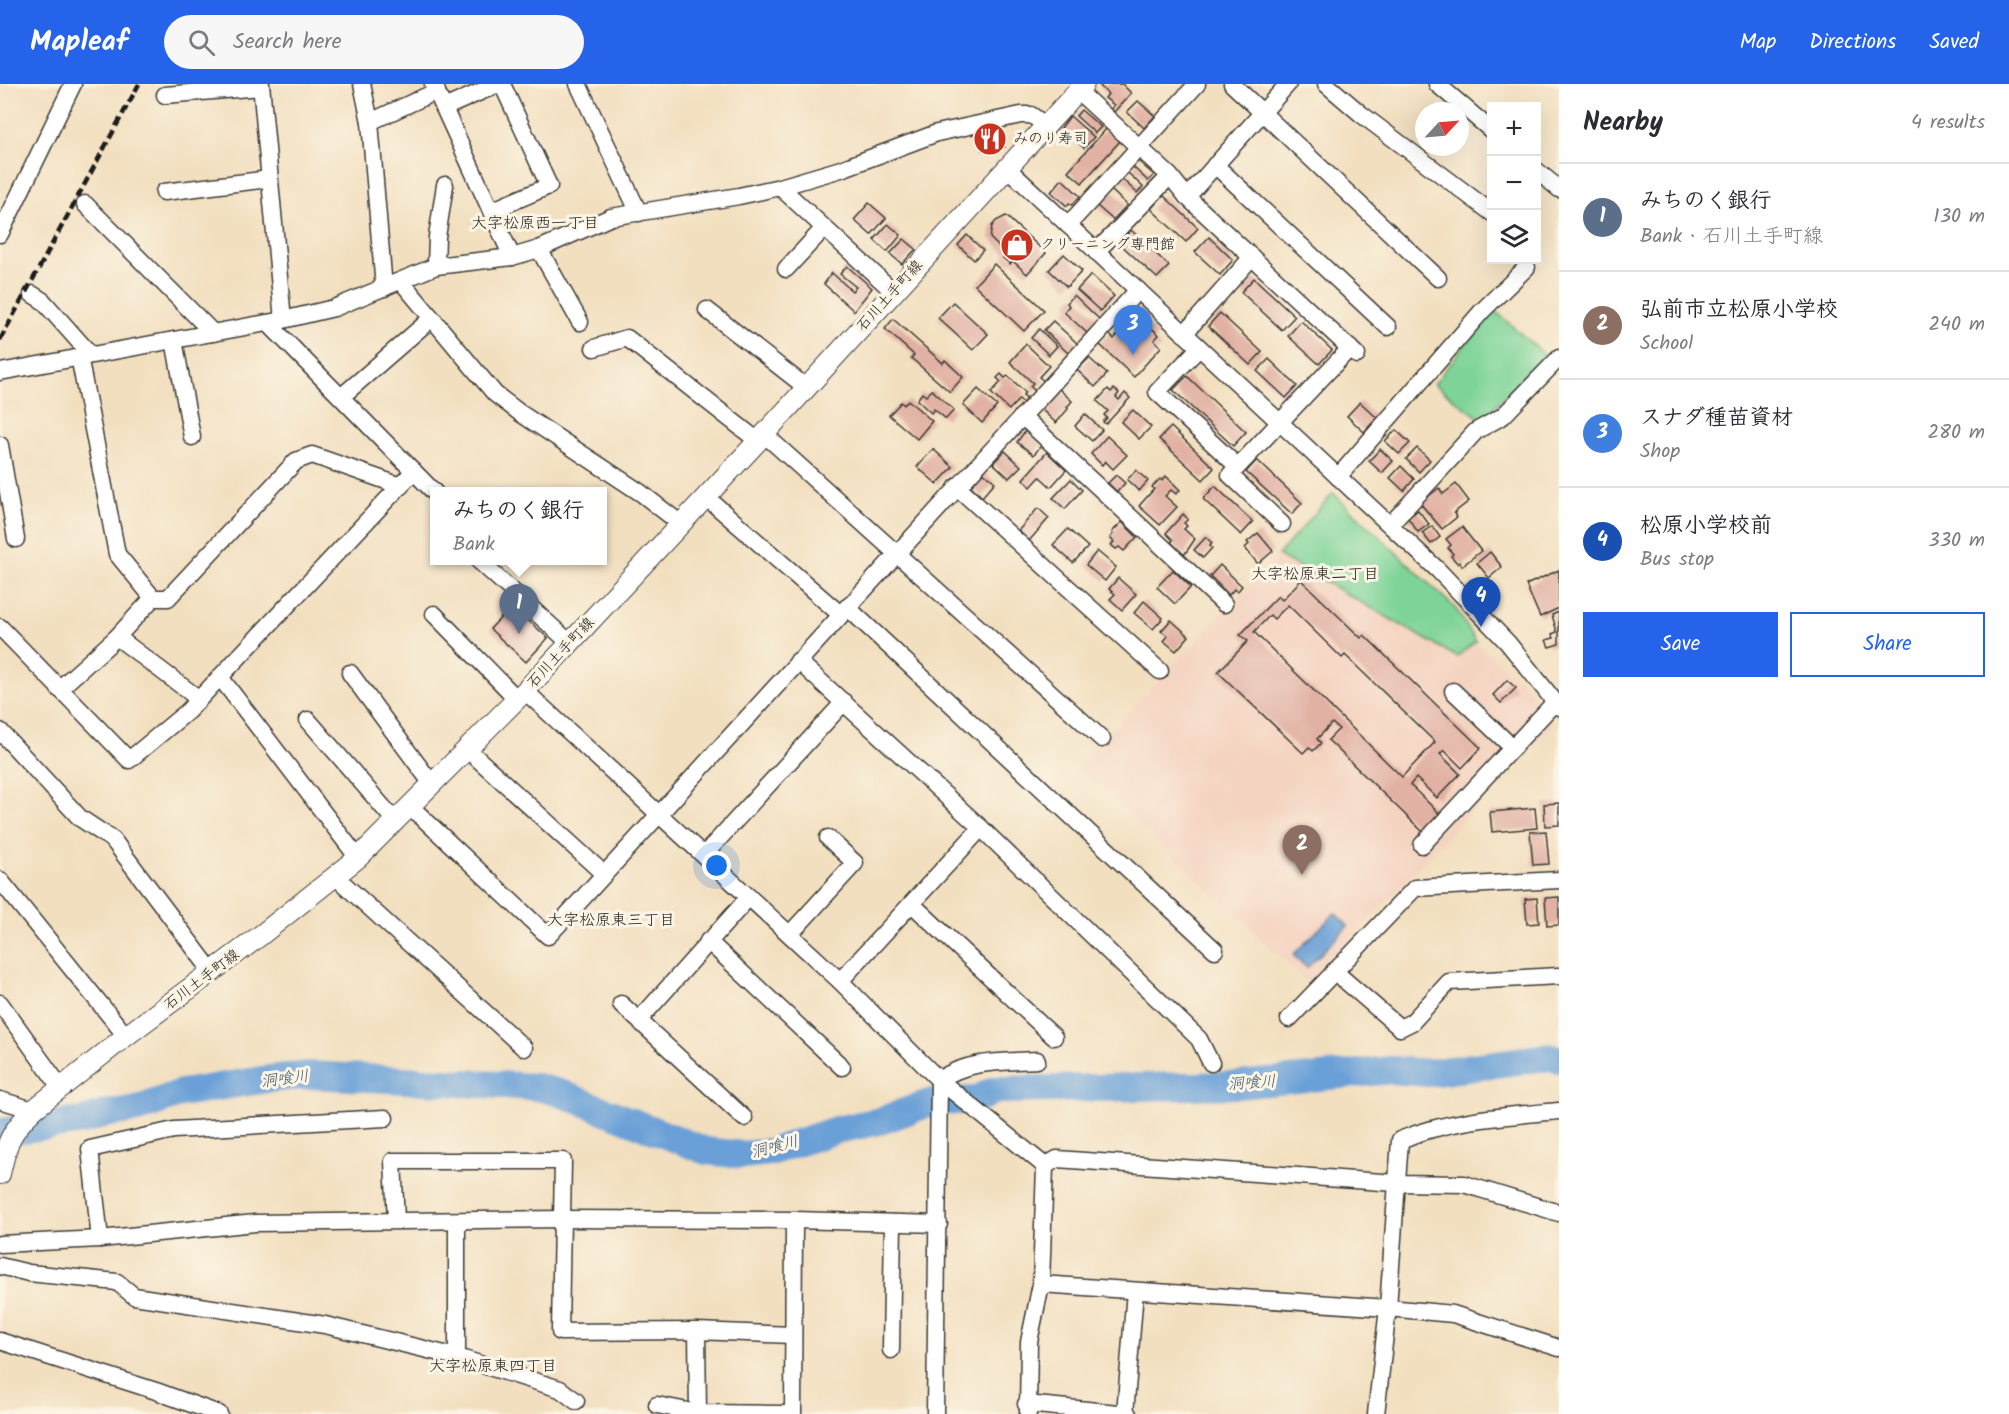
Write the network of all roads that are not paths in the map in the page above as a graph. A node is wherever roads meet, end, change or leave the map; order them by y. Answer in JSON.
{"nodes":[{"id":1,"x":73,"y":84,"type":"edge"},
{"id":2,"x":362,"y":84,"type":"edge"},
{"id":3,"x":500,"y":84,"type":"edge"},
{"id":4,"x":578,"y":84,"type":"edge"},
{"id":5,"x":1197,"y":84,"type":"edge"},
{"id":6,"x":1232,"y":84,"type":"edge"},
{"id":7,"x":1288,"y":84,"type":"edge"},
{"id":8,"x":1326,"y":84,"type":"edge"},
{"id":9,"x":1437,"y":84,"type":"edge"},
{"id":10,"x":261,"y":86,"type":"edge"},
{"id":11,"x":1081,"y":87,"type":"edge"},
{"id":12,"x":435,"y":88,"type":"edge"},
{"id":13,"x":165,"y":95,"type":"dead end"},
{"id":14,"x":444,"y":108,"type":"junction"},
{"id":15,"x":1262,"y":112,"type":"junction"},
{"id":16,"x":370,"y":122,"type":"junction"},
{"id":17,"x":1047,"y":126,"type":"junction"},
{"id":18,"x":1487,"y":128,"type":"edge"},
{"id":19,"x":1138,"y":146,"type":"junction"},
{"id":20,"x":1215,"y":165,"type":"junction"},
{"id":21,"x":1007,"y":168,"type":"junction"},
{"id":22,"x":1541,"y":174,"type":"edge"},
{"id":23,"x":1170,"y":176,"type":"junction"},
{"id":24,"x":269,"y":179,"type":"junction"},
{"id":25,"x":445,"y":185,"type":"dead end"},
{"id":26,"x":780,"y":187,"type":"junction"},
{"id":27,"x":1559,"y":189,"type":"edge"},
{"id":28,"x":164,"y":192,"type":"dead end"},
{"id":29,"x":1187,"y":196,"type":"junction"},
{"id":30,"x":85,"y":204,"type":"dead end"},
{"id":31,"x":1487,"y":210,"type":"edge"},
{"id":32,"x":491,"y":211,"type":"junction"},
{"id":33,"x":639,"y":213,"type":"junction"},
{"id":34,"x":1068,"y":225,"type":"junction"},
{"id":35,"x":824,"y":228,"type":"junction"},
{"id":36,"x":0,"y":234,"type":"edge"},
{"id":37,"x":539,"y":249,"type":"junction"},
{"id":38,"x":1096,"y":252,"type":"junction"},
{"id":39,"x":512,"y":256,"type":"junction"},
{"id":40,"x":1252,"y":257,"type":"junction"},
{"id":41,"x":436,"y":266,"type":"junction"},
{"id":42,"x":1527,"y":267,"type":"dead end"},
{"id":43,"x":786,"y":269,"type":"dead end"},
{"id":44,"x":1438,"y":278,"type":"dead end"},
{"id":45,"x":401,"y":281,"type":"junction"},
{"id":46,"x":384,"y":288,"type":"junction"},
{"id":47,"x":1138,"y":290,"type":"junction"},
{"id":48,"x":894,"y":292,"type":"junction"},
{"id":49,"x":32,"y":294,"type":"dead end"},
{"id":50,"x":707,"y":310,"type":"dead end"},
{"id":51,"x":432,"y":318,"type":"junction"},
{"id":52,"x":276,"y":321,"type":"junction"},
{"id":53,"x":580,"y":322,"type":"dead end"},
{"id":54,"x":1388,"y":327,"type":"dead end"},
{"id":55,"x":213,"y":333,"type":"junction"},
{"id":56,"x":1184,"y":334,"type":"junction"},
{"id":57,"x":174,"y":340,"type":"junction"},
{"id":58,"x":594,"y":348,"type":"dead end"},
{"id":59,"x":1199,"y":348,"type":"junction"},
{"id":60,"x":84,"y":355,"type":"junction"},
{"id":61,"x":1559,"y":358,"type":"edge"},
{"id":62,"x":0,"y":372,"type":"edge"},
{"id":63,"x":807,"y":388,"type":"junction"},
{"id":64,"x":341,"y":397,"type":"junction"},
{"id":65,"x":1022,"y":416,"type":"junction"},
{"id":66,"x":1279,"y":422,"type":"junction"},
{"id":67,"x":192,"y":437,"type":"dead end"},
{"id":68,"x":761,"y":437,"type":"junction"},
{"id":69,"x":0,"y":445,"type":"edge"},
{"id":70,"x":1237,"y":466,"type":"junction"},
{"id":71,"x":413,"y":472,"type":"junction"},
{"id":72,"x":1338,"y":477,"type":"junction"},
{"id":73,"x":401,"y":486,"type":"junction"},
{"id":74,"x":957,"y":487,"type":"junction"},
{"id":75,"x":430,"y":489,"type":"edge"},
{"id":76,"x":4,"y":490,"type":"edge"},
{"id":77,"x":706,"y":497,"type":"junction"},
{"id":78,"x":681,"y":524,"type":"junction"},
{"id":79,"x":1282,"y":524,"type":"dead end"},
{"id":80,"x":1390,"y":525,"type":"junction"},
{"id":81,"x":16,"y":539,"type":"dead end"},
{"id":82,"x":896,"y":553,"type":"junction"},
{"id":83,"x":482,"y":565,"type":"edge"},
{"id":84,"x":153,"y":598,"type":"junction"},
{"id":85,"x":1224,"y":604,"type":"dead end"},
{"id":86,"x":844,"y":611,"type":"junction"},
{"id":87,"x":434,"y":614,"type":"dead end"},
{"id":88,"x":0,"y":627,"type":"edge"},
{"id":89,"x":117,"y":637,"type":"junction"},
{"id":90,"x":570,"y":643,"type":"junction"},
{"id":91,"x":798,"y":661,"type":"junction"},
{"id":92,"x":1160,"y":671,"type":"dead end"},
{"id":93,"x":350,"y":673,"type":"dead end"},
{"id":94,"x":220,"y":677,"type":"junction"},
{"id":95,"x":59,"y":688,"type":"junction"},
{"id":96,"x":1453,"y":691,"type":"dead end"},
{"id":97,"x":521,"y":695,"type":"junction"},
{"id":98,"x":199,"y":699,"type":"junction"},
{"id":99,"x":843,"y":702,"type":"junction"},
{"id":100,"x":1557,"y":705,"type":"edge"},
{"id":101,"x":308,"y":720,"type":"dead end"},
{"id":102,"x":0,"y":730,"type":"edge"},
{"id":103,"x":1102,"y":739,"type":"dead end"},
{"id":104,"x":1513,"y":748,"type":"junction"},
{"id":105,"x":467,"y":749,"type":"junction"},
{"id":106,"x":432,"y":784,"type":"junction"},
{"id":107,"x":410,"y":806,"type":"junction"},
{"id":108,"x":659,"y":814,"type":"junction"},
{"id":109,"x":394,"y":821,"type":"junction"},
{"id":110,"x":981,"y":828,"type":"junction"},
{"id":111,"x":828,"y":838,"type":"dead end"},
{"id":112,"x":1422,"y":845,"type":"dead end"},
{"id":113,"x":704,"y":855,"type":"junction"},
{"id":114,"x":358,"y":858,"type":"junction"},
{"id":115,"x":604,"y":874,"type":"junction"},
{"id":116,"x":336,"y":876,"type":"junction"},
{"id":117,"x":0,"y":880,"type":"edge"},
{"id":118,"x":1559,"y":880,"type":"edge"},
{"id":119,"x":749,"y":897,"type":"junction"},
{"id":120,"x":912,"y":904,"type":"junction"},
{"id":121,"x":790,"y":934,"type":"junction"},
{"id":122,"x":708,"y":941,"type":"junction"},
{"id":123,"x":1215,"y":950,"type":"dead end"},
{"id":124,"x":1334,"y":971,"type":"junction"},
{"id":125,"x":213,"y":973,"type":"junction"},
{"id":126,"x":1559,"y":976,"type":"edge"},
{"id":127,"x":840,"y":981,"type":"junction"},
{"id":128,"x":0,"y":1003,"type":"edge"},
{"id":129,"x":621,"y":1004,"type":"dead end"},
{"id":130,"x":1289,"y":1019,"type":"dead end"},
{"id":131,"x":639,"y":1020,"type":"junction"},
{"id":132,"x":126,"y":1036,"type":"junction"},
{"id":133,"x":1054,"y":1037,"type":"dead end"},
{"id":134,"x":524,"y":1048,"type":"dead end"},
{"id":135,"x":1037,"y":1060,"type":"dead end"},
{"id":136,"x":1211,"y":1063,"type":"dead end"},
{"id":137,"x":842,"y":1067,"type":"dead end"},
{"id":138,"x":939,"y":1080,"type":"junction"},
{"id":139,"x":61,"y":1088,"type":"junction"},
{"id":140,"x":0,"y":1100,"type":"edge"},
{"id":141,"x":1559,"y":1111,"type":"edge"},
{"id":142,"x":27,"y":1116,"type":"junction"},
{"id":143,"x":385,"y":1118,"type":"dead end"},
{"id":144,"x":744,"y":1118,"type":"dead end"},
{"id":145,"x":1045,"y":1166,"type":"junction"},
{"id":146,"x":0,"y":1174,"type":"edge"},
{"id":147,"x":1396,"y":1184,"type":"junction"},
{"id":148,"x":1559,"y":1213,"type":"edge"},
{"id":149,"x":562,"y":1219,"type":"junction"},
{"id":150,"x":396,"y":1220,"type":"junction"},
{"id":151,"x":457,"y":1221,"type":"junction"},
{"id":152,"x":794,"y":1221,"type":"junction"},
{"id":153,"x":893,"y":1223,"type":"junction"},
{"id":154,"x":939,"y":1224,"type":"junction"},
{"id":155,"x":100,"y":1239,"type":"junction"},
{"id":156,"x":0,"y":1244,"type":"edge"},
{"id":157,"x":0,"y":1266,"type":"edge"},
{"id":158,"x":1041,"y":1284,"type":"junction"},
{"id":159,"x":1135,"y":1292,"type":"junction"},
{"id":160,"x":1388,"y":1308,"type":"junction"},
{"id":161,"x":697,"y":1331,"type":"junction"},
{"id":162,"x":792,"y":1335,"type":"junction"},
{"id":163,"x":0,"y":1341,"type":"edge"},
{"id":164,"x":1559,"y":1348,"type":"edge"},
{"id":165,"x":891,"y":1350,"type":"dead end"},
{"id":166,"x":458,"y":1357,"type":"junction"},
{"id":167,"x":576,"y":1401,"type":"dead end"},
{"id":168,"x":657,"y":1405,"type":"dead end"},
{"id":169,"x":1027,"y":1409,"type":"edge"},
{"id":170,"x":698,"y":1413,"type":"edge"},
{"id":171,"x":219,"y":1414,"type":"edge"},
{"id":172,"x":785,"y":1414,"type":"edge"},
{"id":173,"x":793,"y":1414,"type":"edge"},
{"id":174,"x":935,"y":1414,"type":"edge"},
{"id":175,"x":1126,"y":1414,"type":"edge"},
{"id":176,"x":1376,"y":1414,"type":"edge"}],
"edges":[{"from":1,"to":36,"type":"street"},
{"from":2,"to":16,"type":"street"},
{"from":3,"to":14,"type":"street"},
{"from":3,"to":32,"type":"street"},
{"from":4,"to":33,"type":"street"},
{"from":5,"to":19,"type":"street"},
{"from":6,"to":15,"type":"street"},
{"from":7,"to":15,"type":"street"},
{"from":8,"to":31,"type":"street"},
{"from":9,"to":18,"type":"street"},
{"from":10,"to":13,"type":"street"},
{"from":10,"to":24,"type":"street"},
{"from":11,"to":17,"type":"main road","name":"石川土手町線"},
{"from":11,"to":19,"type":"street"},
{"from":12,"to":14,"type":"street"},
{"from":12,"to":16,"type":"street"},
{"from":14,"to":32,"type":"street"},
{"from":15,"to":20,"type":"street"},
{"from":15,"to":44,"type":"street"},
{"from":16,"to":46,"type":"street"},
{"from":17,"to":21,"type":"main road","name":"石川土手町線"},
{"from":17,"to":26,"type":"street"},
{"from":19,"to":23,"type":"street"},
{"from":19,"to":34,"type":"street"},
{"from":20,"to":29,"type":"street"},
{"from":20,"to":54,"type":"street"},
{"from":21,"to":34,"type":"street"},
{"from":21,"to":48,"type":"main road","name":"石川土手町線"},
{"from":22,"to":27,"type":"street"},
{"from":23,"to":29,"type":"street"},
{"from":23,"to":38,"type":"street"},
{"from":24,"to":28,"type":"street"},
{"from":24,"to":52,"type":"street"},
{"from":25,"to":41,"type":"street"},
{"from":26,"to":33,"type":"street"},
{"from":26,"to":35,"type":"street"},
{"from":29,"to":40,"type":"street"},
{"from":30,"to":55,"type":"street"},
{"from":32,"to":39,"type":"street"},
{"from":33,"to":37,"type":"street"},
{"from":34,"to":38,"type":"street"},
{"from":35,"to":43,"type":"street"},
{"from":35,"to":48,"type":"street"},
{"from":37,"to":39,"type":"street"},
{"from":37,"to":53,"type":"street"},
{"from":38,"to":47,"type":"street"},
{"from":39,"to":41,"type":"street"},
{"from":40,"to":56,"type":"street"},
{"from":40,"to":66,"type":"street"},
{"from":41,"to":45,"type":"street"},
{"from":42,"to":72,"type":"street"},
{"from":45,"to":46,"type":"street"},
{"from":45,"to":51,"type":"street"},
{"from":46,"to":52,"type":"street"},
{"from":47,"to":56,"type":"street"},
{"from":47,"to":65,"type":"street"},
{"from":48,"to":63,"type":"main road","name":"石川土手町線"},
{"from":49,"to":60,"type":"street"},
{"from":50,"to":63,"type":"street"},
{"from":51,"to":64,"type":"street"},
{"from":51,"to":78,"type":"street"},
{"from":52,"to":55,"type":"street"},
{"from":52,"to":64,"type":"street"},
{"from":55,"to":57,"type":"street"},
{"from":56,"to":59,"type":"street"},
{"from":57,"to":60,"type":"street"},
{"from":57,"to":67,"type":"street"},
{"from":58,"to":68,"type":"street"},
{"from":59,"to":66,"type":"street"},
{"from":59,"to":70,"type":"street"},
{"from":60,"to":62,"type":"street"},
{"from":60,"to":84,"type":"street"},
{"from":61,"to":80,"type":"street"},
{"from":63,"to":68,"type":"main road","name":"石川土手町線"},
{"from":64,"to":71,"type":"street"},
{"from":65,"to":74,"type":"street"},
{"from":65,"to":85,"type":"street"},
{"from":66,"to":70,"type":"street"},
{"from":66,"to":72,"type":"street"},
{"from":68,"to":77,"type":"main road","name":"石川土手町線"},
{"from":68,"to":82,"type":"street"},
{"from":69,"to":76,"type":"street"},
{"from":70,"to":79,"type":"street"},
{"from":71,"to":73,"type":"street"},
{"from":71,"to":75,"type":"street"},
{"from":72,"to":80,"type":"street"},
{"from":73,"to":84,"type":"street"},
{"from":73,"to":94,"type":"street"},
{"from":74,"to":82,"type":"street"},
{"from":74,"to":92,"type":"street"},
{"from":76,"to":81,"type":"street"},
{"from":77,"to":78,"type":"main road","name":"石川土手町線"},
{"from":77,"to":86,"type":"street"},
{"from":78,"to":90,"type":"main road","name":"石川土手町線"},
{"from":80,"to":100,"type":"street"},
{"from":82,"to":86,"type":"street"},
{"from":82,"to":103,"type":"street"},
{"from":83,"to":90,"type":"street"},
{"from":84,"to":89,"type":"street"},
{"from":86,"to":91,"type":"street"},
{"from":86,"to":123,"type":"street"},
{"from":87,"to":97,"type":"street"},
{"from":88,"to":95,"type":"street"},
{"from":89,"to":95,"type":"street"},
{"from":89,"to":98,"type":"street"},
{"from":90,"to":97,"type":"main road","name":"石川土手町線"},
{"from":91,"to":99,"type":"street"},
{"from":91,"to":108,"type":"street"},
{"from":93,"to":106,"type":"street"},
{"from":94,"to":98,"type":"street"},
{"from":94,"to":114,"type":"street"},
{"from":95,"to":98,"type":"street"},
{"from":96,"to":104,"type":"street"},
{"from":97,"to":105,"type":"main road","name":"石川土手町線"},
{"from":97,"to":108,"type":"street"},
{"from":99,"to":110,"type":"street"},
{"from":99,"to":113,"type":"street"},
{"from":100,"to":104,"type":"street"},
{"from":101,"to":109,"type":"street"},
{"from":102,"to":125,"type":"street"},
{"from":104,"to":112,"type":"street"},
{"from":105,"to":106,"type":"main road","name":"石川土手町線"},
{"from":105,"to":115,"type":"street"},
{"from":106,"to":107,"type":"main road","name":"石川土手町線"},
{"from":107,"to":109,"type":"main road","name":"石川土手町線"},
{"from":107,"to":115,"type":"street"},
{"from":108,"to":113,"type":"street"},
{"from":108,"to":115,"type":"street"},
{"from":109,"to":114,"type":"main road","name":"石川土手町線"},
{"from":110,"to":120,"type":"street"},
{"from":110,"to":136,"type":"street"},
{"from":111,"to":121,"type":"street"},
{"from":113,"to":119,"type":"street"},
{"from":114,"to":116,"type":"main road","name":"石川土手町線"},
{"from":116,"to":125,"type":"main road","name":"石川土手町線"},
{"from":116,"to":134,"type":"street"},
{"from":117,"to":132,"type":"street"},
{"from":118,"to":124,"type":"street"},
{"from":119,"to":121,"type":"street"},
{"from":119,"to":122,"type":"street"},
{"from":120,"to":127,"type":"street"},
{"from":120,"to":133,"type":"street"},
{"from":121,"to":127,"type":"street"},
{"from":122,"to":131,"type":"street"},
{"from":122,"to":137,"type":"street"},
{"from":124,"to":126,"type":"street"},
{"from":124,"to":130,"type":"street"},
{"from":125,"to":132,"type":"main road","name":"石川土手町線"},
{"from":127,"to":138,"type":"street"},
{"from":128,"to":139,"type":"street"},
{"from":129,"to":131,"type":"street"},
{"from":131,"to":144,"type":"street"},
{"from":132,"to":139,"type":"main road","name":"石川土手町線"},
{"from":135,"to":138,"type":"street"},
{"from":138,"to":145,"type":"street"},
{"from":138,"to":154,"type":"street"},
{"from":139,"to":142,"type":"main road","name":"石川土手町線"},
{"from":140,"to":142,"type":"street"},
{"from":141,"to":147,"type":"street"},
{"from":142,"to":146,"type":"main road","name":"石川土手町線"},
{"from":143,"to":155,"type":"street"},
{"from":145,"to":147,"type":"street"},
{"from":145,"to":158,"type":"street"},
{"from":147,"to":148,"type":"street"},
{"from":147,"to":160,"type":"street"},
{"from":149,"to":150,"type":"street"},
{"from":149,"to":151,"type":"street"},
{"from":149,"to":152,"type":"street"},
{"from":149,"to":161,"type":"street"},
{"from":150,"to":151,"type":"street"},
{"from":150,"to":155,"type":"street"},
{"from":151,"to":166,"type":"street"},
{"from":152,"to":153,"type":"street"},
{"from":152,"to":162,"type":"street"},
{"from":153,"to":154,"type":"street"},
{"from":153,"to":165,"type":"street"},
{"from":154,"to":174,"type":"street"},
{"from":155,"to":156,"type":"street"},
{"from":157,"to":166,"type":"street"},
{"from":158,"to":159,"type":"street"},
{"from":158,"to":169,"type":"street"},
{"from":159,"to":160,"type":"street"},
{"from":159,"to":175,"type":"street"},
{"from":160,"to":164,"type":"street"},
{"from":160,"to":176,"type":"street"},
{"from":161,"to":162,"type":"street"},
{"from":161,"to":170,"type":"street"},
{"from":162,"to":173,"type":"street"},
{"from":163,"to":171,"type":"street"},
{"from":166,"to":167,"type":"street"},
{"from":168,"to":170,"type":"street"},
{"from":169,"to":175,"type":"street"},
{"from":170,"to":172,"type":"street"}]}
